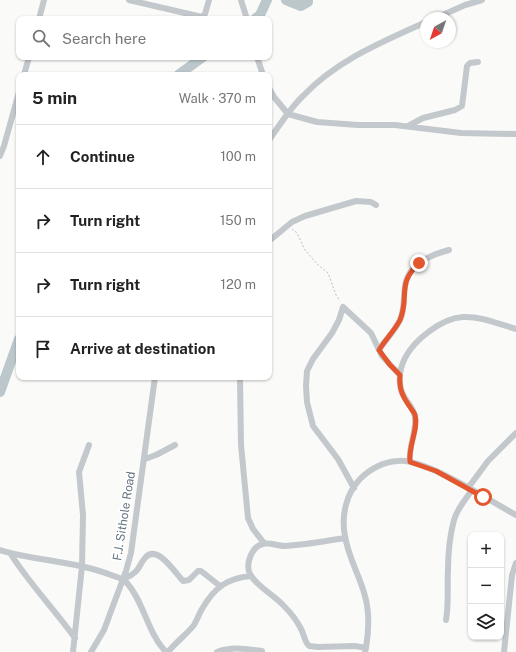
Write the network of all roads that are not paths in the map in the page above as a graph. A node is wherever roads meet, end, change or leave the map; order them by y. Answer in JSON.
{"nodes":[{"id":1,"x":44,"y":0,"type":"edge"},
{"id":2,"x":129,"y":0,"type":"edge"},
{"id":3,"x":209,"y":0,"type":"edge"},
{"id":4,"x":241,"y":0,"type":"edge"},
{"id":5,"x":482,"y":0,"type":"edge"},
{"id":6,"x":449,"y":12,"type":"edge"},
{"id":7,"x":40,"y":16,"type":"edge"},
{"id":8,"x":198,"y":16,"type":"edge"},
{"id":9,"x":203,"y":16,"type":"edge"},
{"id":10,"x":247,"y":16,"type":"edge"},
{"id":11,"x":420,"y":25,"type":"edge"},
{"id":12,"x":28,"y":60,"type":"edge"},
{"id":13,"x":258,"y":60,"type":"edge"},
{"id":14,"x":478,"y":62,"type":"dead end"},
{"id":15,"x":25,"y":72,"type":"edge"},
{"id":16,"x":262,"y":72,"type":"edge"},
{"id":17,"x":272,"y":93,"type":"edge"},
{"id":18,"x":16,"y":103,"type":"edge"},
{"id":19,"x":288,"y":114,"type":"junction"},
{"id":20,"x":408,"y":126,"type":"junction"},
{"id":21,"x":516,"y":134,"type":"edge"},
{"id":22,"x":272,"y":136,"type":"edge"},
{"id":23,"x":0,"y":156,"type":"edge"},
{"id":24,"x":376,"y":205,"type":"dead end"},
{"id":25,"x":272,"y":239,"type":"edge"},
{"id":26,"x":449,"y":250,"type":"dead end"},
{"id":27,"x":516,"y":328,"type":"edge"},
{"id":28,"x":379,"y":350,"type":"junction"},
{"id":29,"x":400,"y":375,"type":"junction"},
{"id":30,"x":155,"y":380,"type":"edge"},
{"id":31,"x":240,"y":380,"type":"edge"},
{"id":32,"x":516,"y":433,"type":"edge"},
{"id":33,"x":175,"y":445,"type":"dead end"},
{"id":34,"x":89,"y":446,"type":"dead end"},
{"id":35,"x":145,"y":459,"type":"junction"},
{"id":36,"x":410,"y":462,"type":"junction"},
{"id":37,"x":354,"y":488,"type":"junction"},
{"id":38,"x":470,"y":489,"type":"junction"},
{"id":39,"x":516,"y":515,"type":"edge"},
{"id":40,"x":345,"y":538,"type":"junction"},
{"id":41,"x":264,"y":543,"type":"junction"},
{"id":42,"x":1,"y":550,"type":"edge"},
{"id":43,"x":10,"y":553,"type":"junction"},
{"id":44,"x":516,"y":563,"type":"edge"},
{"id":45,"x":82,"y":566,"type":"junction"},
{"id":46,"x":251,"y":576,"type":"junction"},
{"id":47,"x":123,"y":579,"type":"junction"},
{"id":48,"x":220,"y":586,"type":"junction"},
{"id":49,"x":446,"y":620,"type":"dead end"},
{"id":50,"x":75,"y":638,"type":"junction"},
{"id":51,"x":366,"y":650,"type":"edge"},
{"id":52,"x":262,"y":651,"type":"edge"},
{"id":53,"x":73,"y":652,"type":"edge"},
{"id":54,"x":91,"y":652,"type":"edge"},
{"id":55,"x":167,"y":652,"type":"edge"},
{"id":56,"x":217,"y":652,"type":"edge"},
{"id":57,"x":504,"y":652,"type":"edge"}],
"edges":[{"from":1,"to":7,"type":"street"},
{"from":2,"to":8,"type":"street"},
{"from":3,"to":9,"type":"street"},
{"from":4,"to":10,"type":"street"},
{"from":5,"to":6,"type":"street"},
{"from":11,"to":19,"type":"street"},
{"from":12,"to":15,"type":"street"},
{"from":13,"to":16,"type":"street"},
{"from":14,"to":20,"type":"street"},
{"from":17,"to":19,"type":"street"},
{"from":18,"to":23,"type":"street"},
{"from":19,"to":20,"type":"street"},
{"from":19,"to":22,"type":"street"},
{"from":20,"to":21,"type":"street"},
{"from":24,"to":25,"type":"street"},
{"from":26,"to":28,"type":"street"},
{"from":27,"to":29,"type":"street"},
{"from":28,"to":29,"type":"street"},
{"from":28,"to":37,"type":"street"},
{"from":29,"to":36,"type":"street"},
{"from":30,"to":35,"type":"street","name":"F.J. Sithole Road"},
{"from":31,"to":41,"type":"street"},
{"from":32,"to":38,"type":"street"},
{"from":33,"to":35,"type":"street"},
{"from":34,"to":45,"type":"street"},
{"from":35,"to":47,"type":"street","name":"F.J. Sithole Road"},
{"from":36,"to":37,"type":"street"},
{"from":36,"to":38,"type":"street"},
{"from":37,"to":40,"type":"street"},
{"from":38,"to":39,"type":"street"},
{"from":38,"to":49,"type":"street"},
{"from":40,"to":41,"type":"street"},
{"from":40,"to":51,"type":"street"},
{"from":41,"to":46,"type":"street"},
{"from":42,"to":43,"type":"street"},
{"from":43,"to":45,"type":"street"},
{"from":43,"to":50,"type":"street"},
{"from":44,"to":57,"type":"street"},
{"from":45,"to":47,"type":"street"},
{"from":45,"to":50,"type":"street"},
{"from":46,"to":48,"type":"street"},
{"from":46,"to":51,"type":"street"},
{"from":47,"to":48,"type":"street"},
{"from":47,"to":54,"type":"street","name":"F.J. Sithole Road"},
{"from":47,"to":55,"type":"street"},
{"from":48,"to":55,"type":"street"},
{"from":50,"to":53,"type":"street"},
{"from":52,"to":56,"type":"street"}]}
